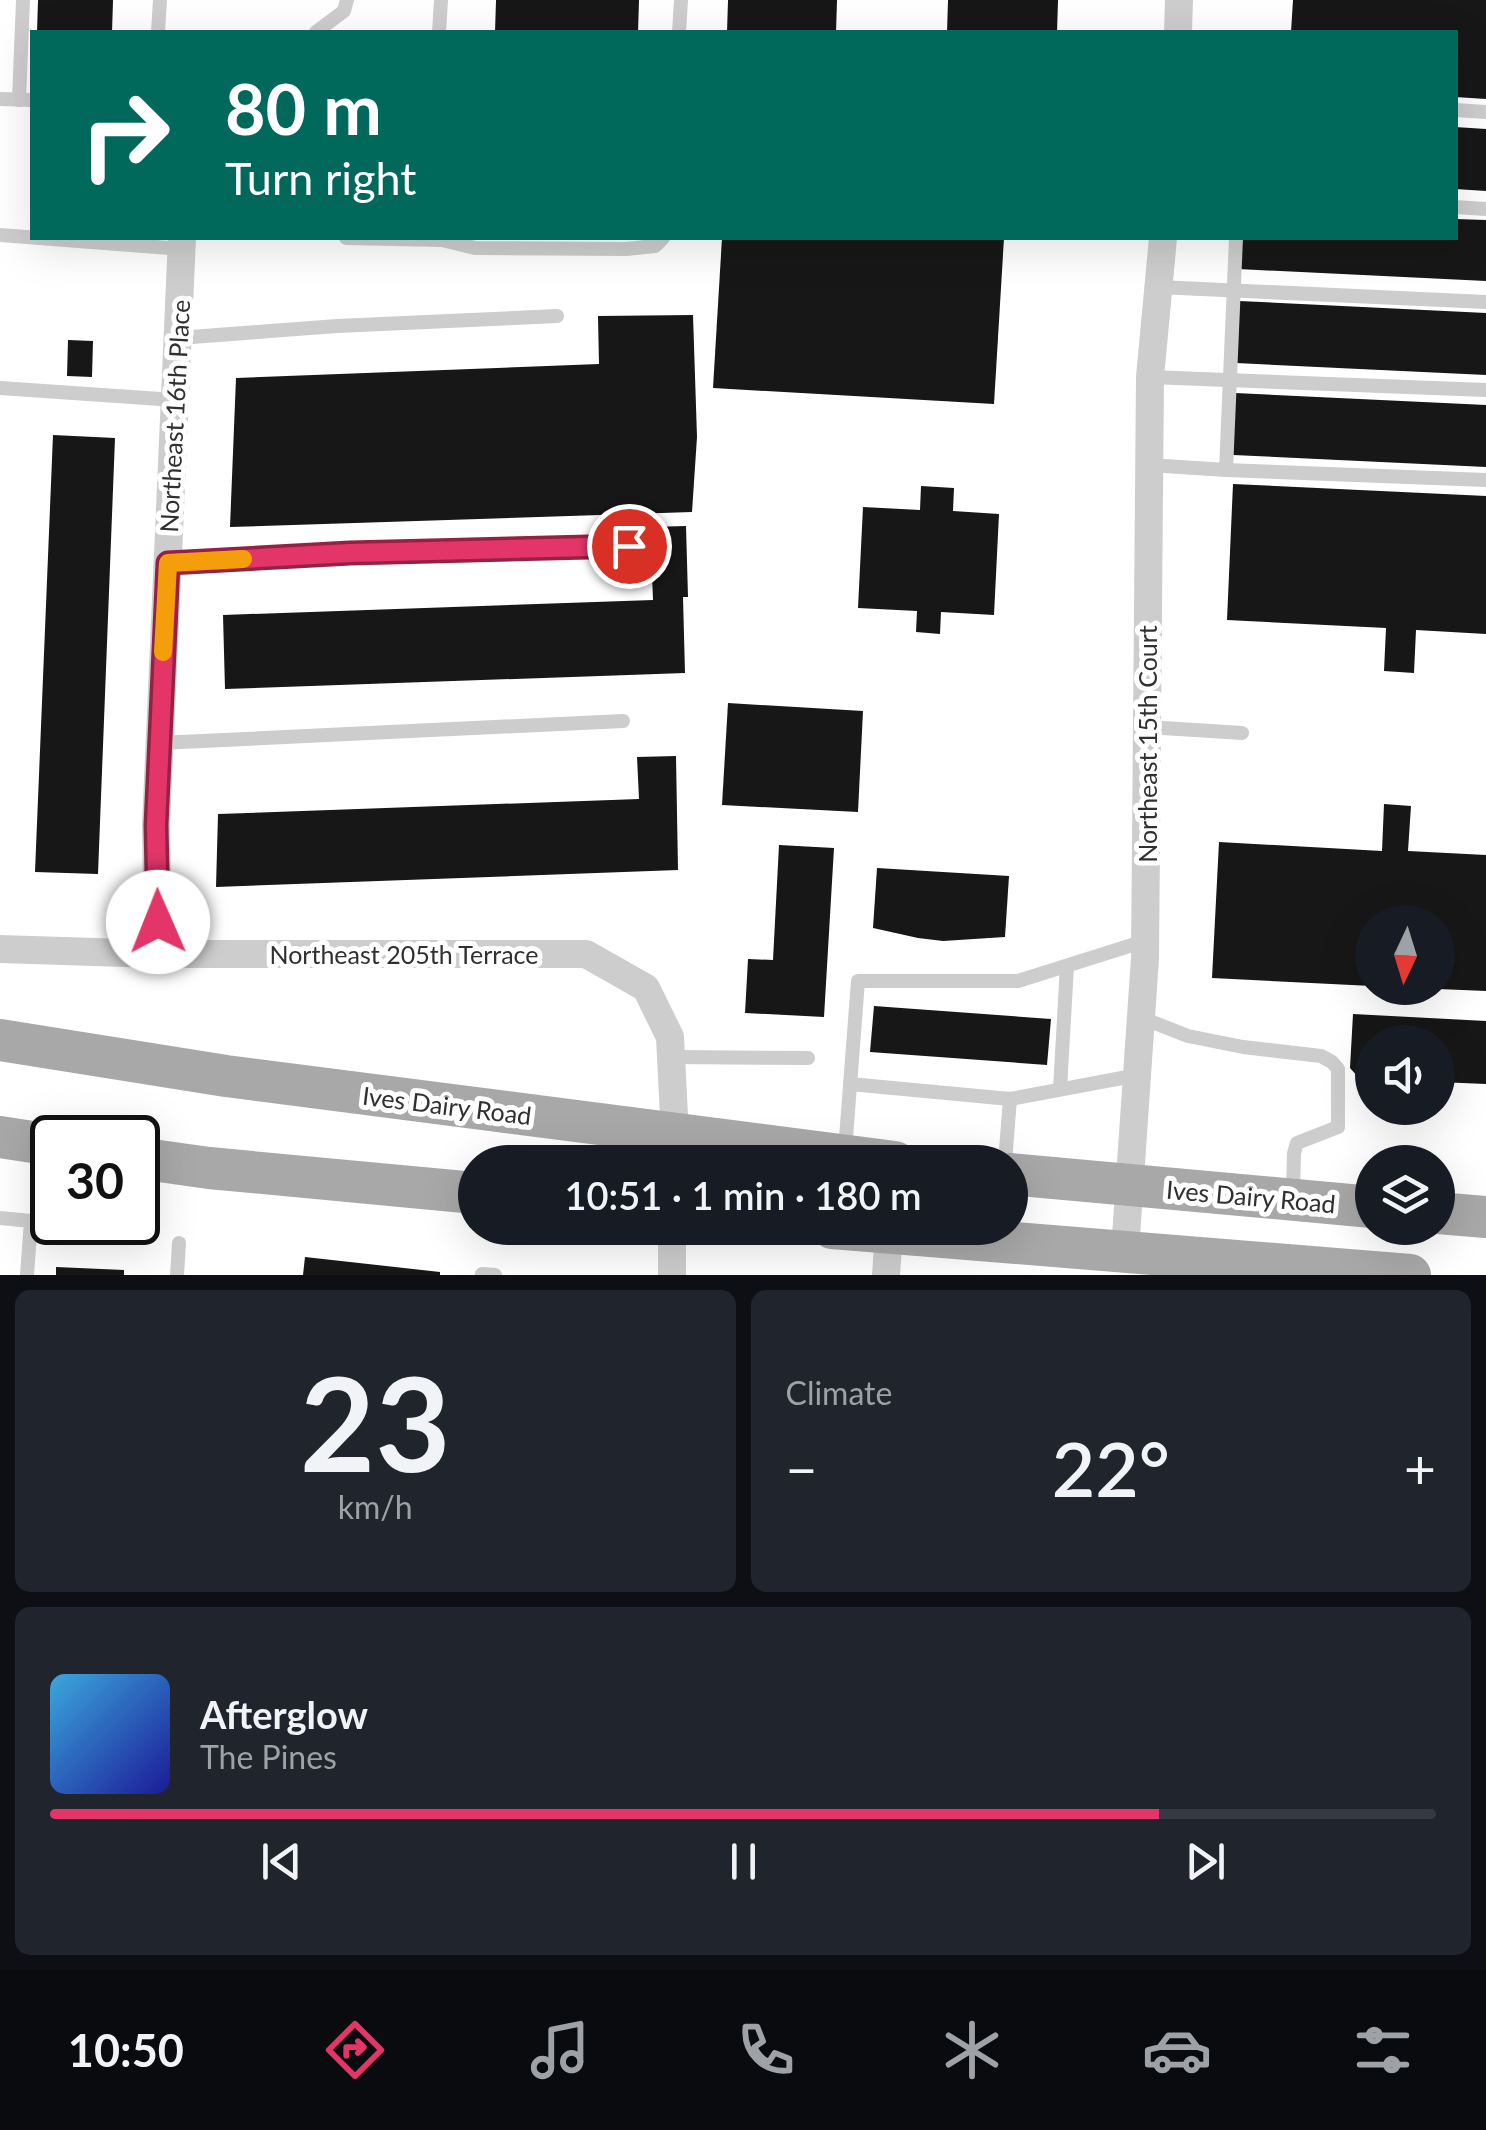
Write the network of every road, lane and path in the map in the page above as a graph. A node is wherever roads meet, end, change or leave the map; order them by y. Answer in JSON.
{"nodes":[{"id":1,"x":24,"y":0,"type":"edge"},
{"id":2,"x":160,"y":0,"type":"edge"},
{"id":3,"x":347,"y":0,"type":"edge"},
{"id":4,"x":442,"y":0,"type":"edge"},
{"id":5,"x":680,"y":0,"type":"edge"},
{"id":6,"x":1179,"y":0,"type":"edge"},
{"id":7,"x":158,"y":30,"type":"edge"},
{"id":8,"x":319,"y":30,"type":"edge"},
{"id":9,"x":439,"y":30,"type":"edge"},
{"id":10,"x":679,"y":30,"type":"edge"},
{"id":11,"x":1178,"y":30,"type":"edge"},
{"id":12,"x":0,"y":98,"type":"edge"},
{"id":13,"x":26,"y":100,"type":"edge"},
{"id":14,"x":1458,"y":110,"type":"edge"},
{"id":15,"x":1486,"y":112,"type":"edge"},
{"id":16,"x":1458,"y":208,"type":"edge"},
{"id":17,"x":1486,"y":209,"type":"edge"},
{"id":18,"x":0,"y":236,"type":"edge"},
{"id":19,"x":30,"y":237,"type":"edge"},
{"id":20,"x":104,"y":240,"type":"edge"},
{"id":21,"x":448,"y":240,"type":"edge"},
{"id":22,"x":661,"y":240,"type":"edge"},
{"id":23,"x":1163,"y":240,"type":"edge"},
{"id":24,"x":1236,"y":240,"type":"edge"},
{"id":25,"x":182,"y":243,"type":"edge"},
{"id":26,"x":1158,"y":287,"type":"junction"},
{"id":27,"x":1233,"y":289,"type":"junction"},
{"id":28,"x":1486,"y":302,"type":"edge"},
{"id":29,"x":557,"y":316,"type":"dead end"},
{"id":30,"x":178,"y":338,"type":"junction"},
{"id":31,"x":1150,"y":377,"type":"junction"},
{"id":32,"x":1229,"y":379,"type":"junction"},
{"id":33,"x":0,"y":388,"type":"edge"},
{"id":34,"x":1486,"y":390,"type":"edge"},
{"id":35,"x":175,"y":400,"type":"junction"},
{"id":36,"x":1149,"y":465,"type":"junction"},
{"id":37,"x":1226,"y":470,"type":"junction"},
{"id":38,"x":1486,"y":480,"type":"edge"},
{"id":39,"x":629,"y":546,"type":"dead end"},
{"id":40,"x":168,"y":563,"type":"junction"},
{"id":41,"x":624,"y":721,"type":"dead end"},
{"id":42,"x":1147,"y":727,"type":"junction"},
{"id":43,"x":1242,"y":733,"type":"dead end"},
{"id":44,"x":159,"y":743,"type":"junction"},
{"id":45,"x":1146,"y":941,"type":"junction"},
{"id":46,"x":0,"y":949,"type":"edge"},
{"id":47,"x":158,"y":954,"type":"junction"},
{"id":48,"x":1067,"y":966,"type":"junction"},
{"id":49,"x":1142,"y":1018,"type":"junction"},
{"id":50,"x":0,"y":1040,"type":"edge"},
{"id":51,"x":671,"y":1056,"type":"junction"},
{"id":52,"x":808,"y":1058,"type":"dead end"},
{"id":53,"x":1138,"y":1076,"type":"junction"},
{"id":54,"x":850,"y":1084,"type":"junction"},
{"id":55,"x":1060,"y":1089,"type":"junction"},
{"id":56,"x":1010,"y":1099,"type":"junction"},
{"id":57,"x":0,"y":1137,"type":"edge"},
{"id":58,"x":30,"y":1142,"type":"edge"},
{"id":59,"x":655,"y":1145,"type":"edge"},
{"id":60,"x":674,"y":1145,"type":"edge"},
{"id":61,"x":845,"y":1145,"type":"edge"},
{"id":62,"x":1006,"y":1145,"type":"edge"},
{"id":63,"x":160,"y":1161,"type":"edge"},
{"id":64,"x":1028,"y":1176,"type":"edge"},
{"id":65,"x":1130,"y":1185,"type":"junction"},
{"id":66,"x":458,"y":1191,"type":"edge"},
{"id":67,"x":1293,"y":1200,"type":"junction"},
{"id":68,"x":1355,"y":1205,"type":"edge"},
{"id":69,"x":1455,"y":1214,"type":"edge"},
{"id":70,"x":1486,"y":1217,"type":"edge"},
{"id":71,"x":0,"y":1218,"type":"edge"},
{"id":72,"x":178,"y":1244,"type":"dead end"},
{"id":73,"x":672,"y":1245,"type":"edge"},
{"id":74,"x":1126,"y":1251,"type":"junction"},
{"id":75,"x":888,"y":1254,"type":"edge"},
{"id":76,"x":27,"y":1275,"type":"edge"},
{"id":77,"x":177,"y":1275,"type":"edge"},
{"id":78,"x":672,"y":1275,"type":"edge"},
{"id":79,"x":1410,"y":1275,"type":"edge"}],
"edges":[{"from":1,"to":13,"type":"lane"},
{"from":2,"to":7,"type":"lane"},
{"from":3,"to":8,"type":"lane"},
{"from":4,"to":9,"type":"lane"},
{"from":5,"to":10,"type":"lane"},
{"from":6,"to":11,"type":"street"},
{"from":12,"to":13,"type":"lane"},
{"from":14,"to":15,"type":"lane"},
{"from":16,"to":17,"type":"lane"},
{"from":18,"to":19,"type":"lane"},
{"from":20,"to":25,"type":"lane"},
{"from":21,"to":22,"type":"lane"},
{"from":23,"to":26,"type":"street","name":"Northeast 15th Court"},
{"from":24,"to":27,"type":"lane"},
{"from":25,"to":30,"type":"street","name":"Northeast 16th Place"},
{"from":26,"to":27,"type":"lane"},
{"from":26,"to":31,"type":"street","name":"Northeast 15th Court"},
{"from":27,"to":28,"type":"lane"},
{"from":27,"to":32,"type":"lane"},
{"from":29,"to":30,"type":"lane"},
{"from":30,"to":35,"type":"street","name":"Northeast 16th Place"},
{"from":31,"to":32,"type":"lane"},
{"from":31,"to":36,"type":"street","name":"Northeast 15th Court"},
{"from":32,"to":34,"type":"lane"},
{"from":32,"to":37,"type":"lane"},
{"from":33,"to":35,"type":"lane"},
{"from":35,"to":40,"type":"street","name":"Northeast 16th Place"},
{"from":36,"to":37,"type":"lane"},
{"from":36,"to":42,"type":"street","name":"Northeast 15th Court"},
{"from":37,"to":38,"type":"lane"},
{"from":39,"to":40,"type":"lane"},
{"from":40,"to":44,"type":"street","name":"Northeast 16th Place"},
{"from":41,"to":44,"type":"lane"},
{"from":42,"to":43,"type":"lane"},
{"from":42,"to":45,"type":"street","name":"Northeast 15th Court"},
{"from":44,"to":47,"type":"street","name":"Northeast 16th Place"},
{"from":45,"to":48,"type":"lane"},
{"from":45,"to":49,"type":"street","name":"Northeast 15th Court"},
{"from":46,"to":47,"type":"street","name":"Northeast 205th Terrace"},
{"from":47,"to":51,"type":"street","name":"Northeast 205th Terrace"},
{"from":48,"to":54,"type":"lane"},
{"from":48,"to":55,"type":"lane"},
{"from":49,"to":53,"type":"street","name":"Northeast 15th Court"},
{"from":49,"to":67,"type":"lane"},
{"from":50,"to":59,"type":"main road","name":"Ives Dairy Road"},
{"from":51,"to":52,"type":"lane"},
{"from":51,"to":60,"type":"street","name":"Northeast 205th Terrace"},
{"from":53,"to":55,"type":"lane"},
{"from":53,"to":65,"type":"street","name":"Northeast 15th Court"},
{"from":54,"to":56,"type":"lane"},
{"from":54,"to":61,"type":"lane"},
{"from":55,"to":56,"type":"lane"},
{"from":56,"to":62,"type":"lane"},
{"from":57,"to":58,"type":"main road"},
{"from":63,"to":66,"type":"main road"},
{"from":64,"to":65,"type":"main road","name":"Ives Dairy Road"},
{"from":65,"to":67,"type":"main road","name":"Ives Dairy Road"},
{"from":65,"to":74,"type":"street","name":"Northeast 15th Court"},
{"from":67,"to":68,"type":"main road","name":"Ives Dairy Road"},
{"from":69,"to":70,"type":"main road"},
{"from":71,"to":76,"type":"lane"},
{"from":72,"to":77,"type":"lane"},
{"from":73,"to":78,"type":"street"},
{"from":74,"to":75,"type":"main road"},
{"from":74,"to":79,"type":"main road"}]}
